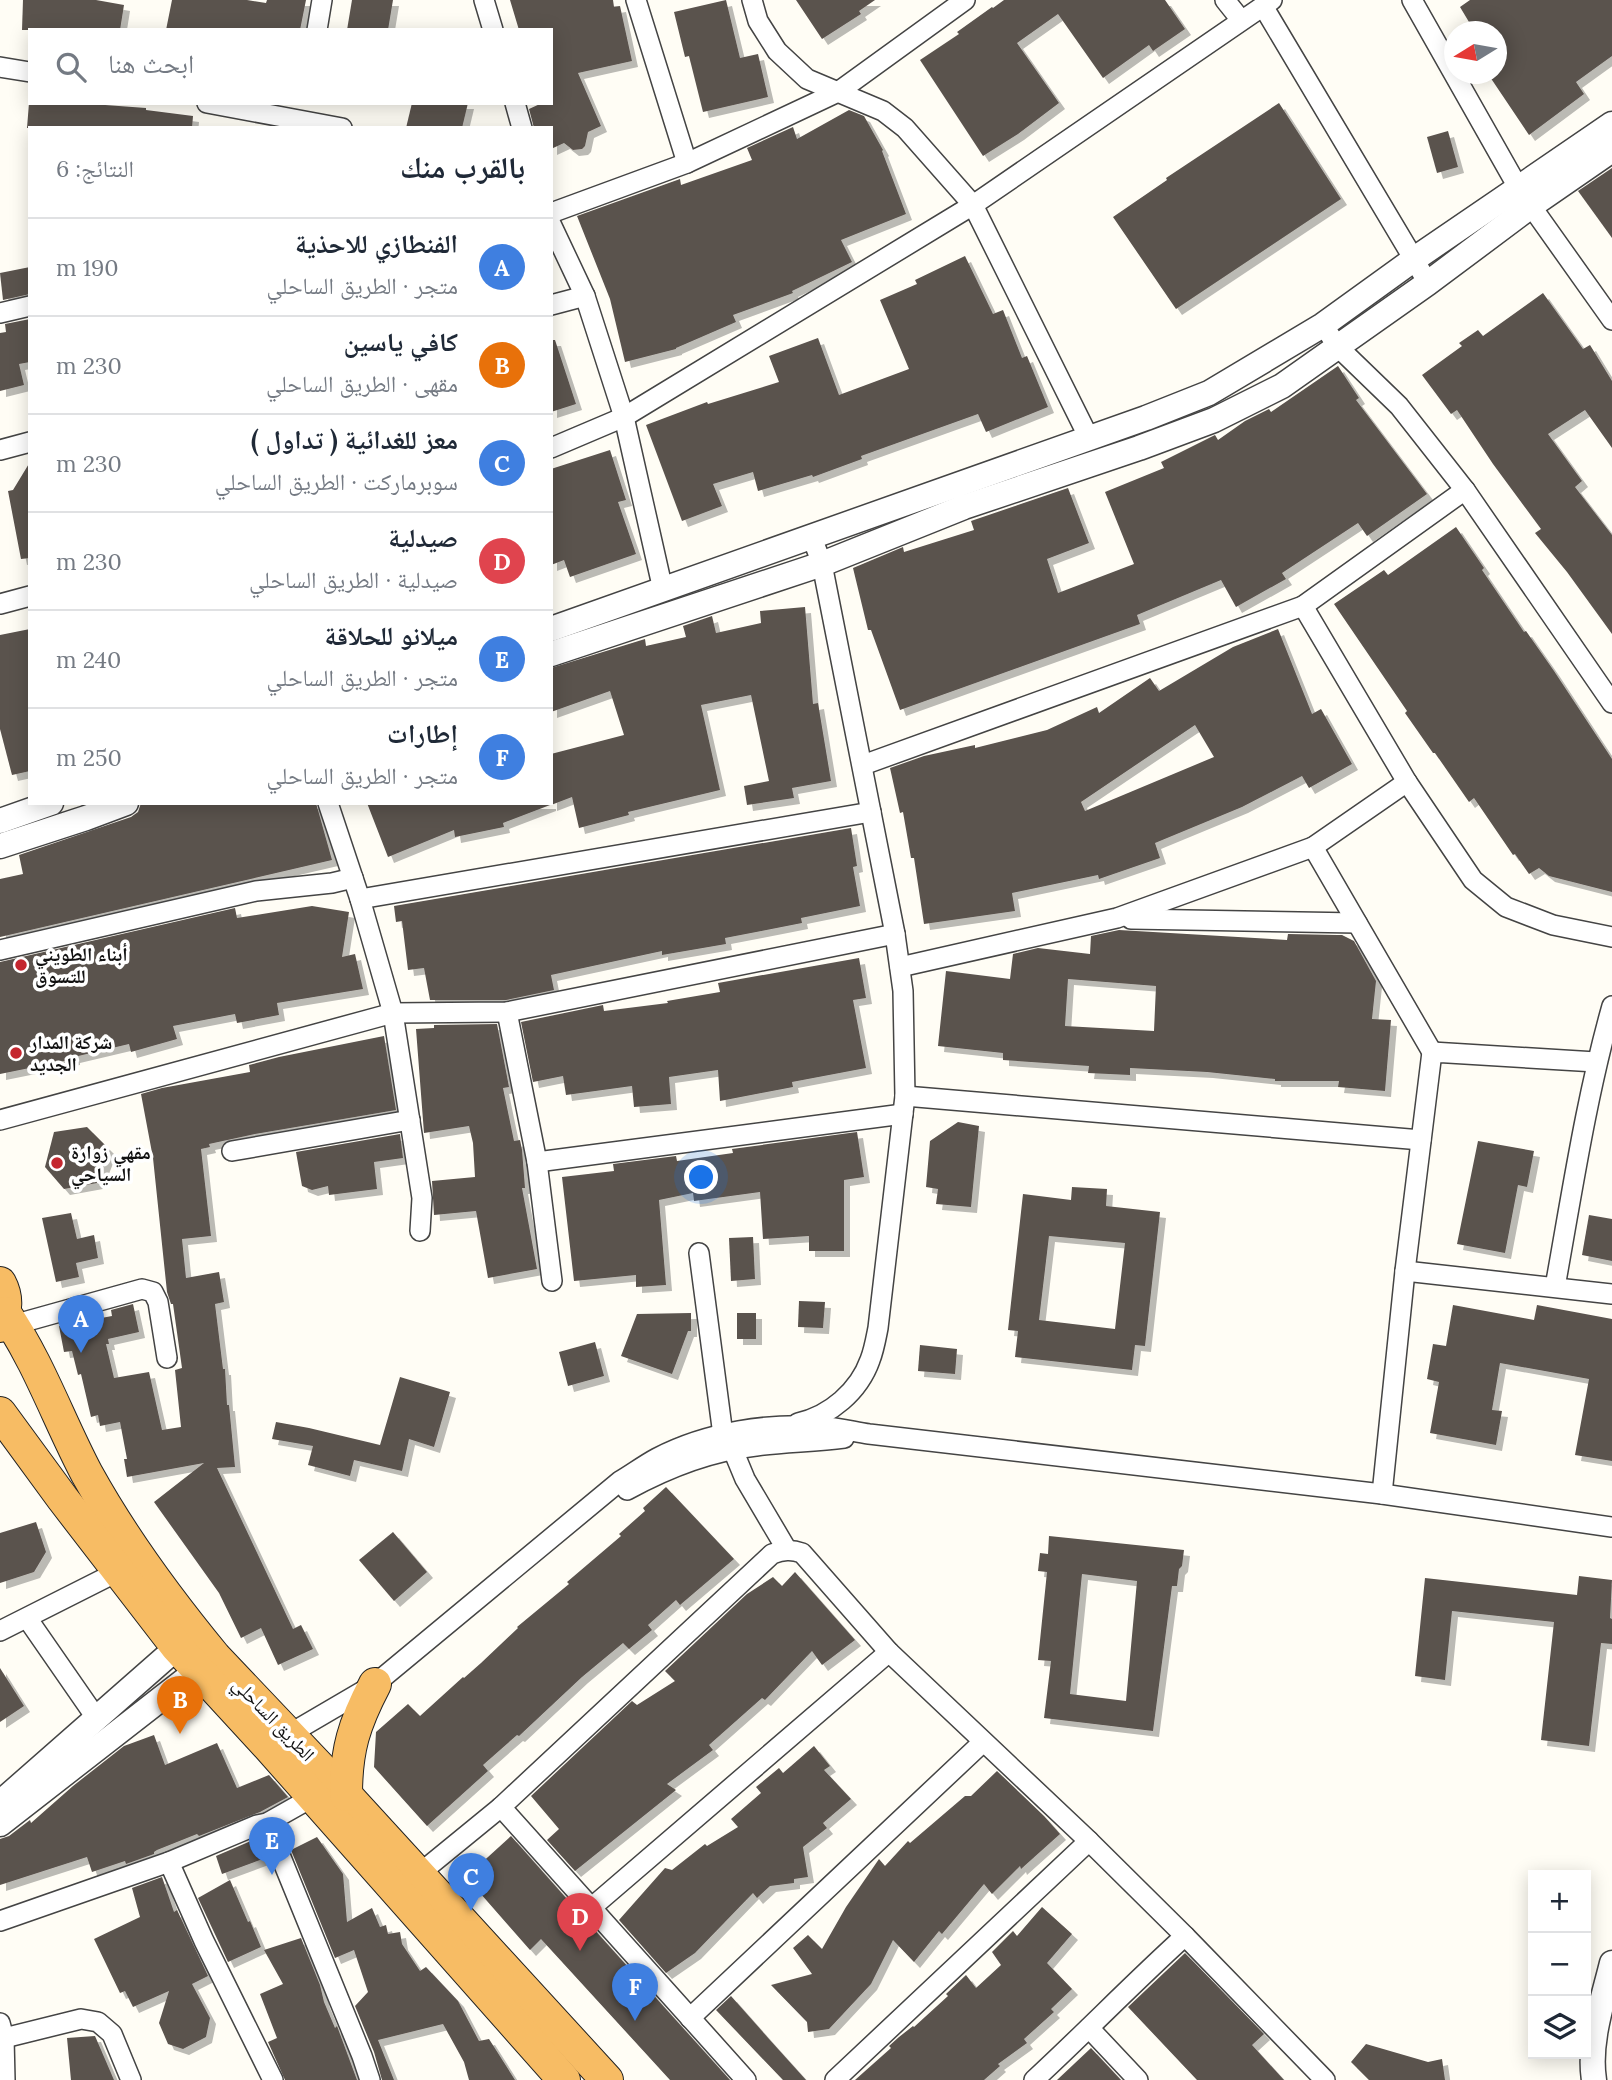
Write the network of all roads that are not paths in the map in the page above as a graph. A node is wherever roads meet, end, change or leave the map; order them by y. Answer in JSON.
{"nodes":[{"id":1,"x":322,"y":0,"type":"edge"},
{"id":2,"x":484,"y":0,"type":"edge"},
{"id":3,"x":636,"y":0,"type":"edge"},
{"id":4,"x":752,"y":0,"type":"edge"},
{"id":5,"x":965,"y":0,"type":"edge"},
{"id":6,"x":1225,"y":0,"type":"edge"},
{"id":7,"x":1412,"y":0,"type":"edge"},
{"id":8,"x":1268,"y":3,"type":"edge"},
{"id":9,"x":1241,"y":20,"type":"junction"},
{"id":10,"x":317,"y":28,"type":"edge"},
{"id":11,"x":492,"y":28,"type":"edge"},
{"id":12,"x":0,"y":67,"type":"edge"},
{"id":13,"x":28,"y":72,"type":"edge"},
{"id":14,"x":838,"y":92,"type":"junction"},
{"id":15,"x":229,"y":105,"type":"edge"},
{"id":16,"x":516,"y":105,"type":"edge"},
{"id":17,"x":304,"y":112,"type":"edge"},
{"id":18,"x":1612,"y":124,"type":"edge"},
{"id":19,"x":337,"y":126,"type":"edge"},
{"id":20,"x":521,"y":126,"type":"edge"},
{"id":21,"x":1612,"y":150,"type":"edge"},
{"id":22,"x":687,"y":163,"type":"junction"},
{"id":23,"x":1525,"y":198,"type":"junction"},
{"id":24,"x":973,"y":205,"type":"junction"},
{"id":25,"x":553,"y":212,"type":"edge"},
{"id":26,"x":553,"y":228,"type":"edge"},
{"id":27,"x":1413,"y":260,"type":"junction"},
{"id":28,"x":1428,"y":283,"type":"junction"},
{"id":29,"x":585,"y":296,"type":"junction"},
{"id":30,"x":553,"y":304,"type":"edge"},
{"id":31,"x":28,"y":306,"type":"edge"},
{"id":32,"x":0,"y":313,"type":"edge"},
{"id":33,"x":1612,"y":320,"type":"edge"},
{"id":34,"x":1323,"y":324,"type":"junction"},
{"id":35,"x":1338,"y":347,"type":"junction"},
{"id":36,"x":624,"y":417,"type":"junction"},
{"id":37,"x":1089,"y":438,"type":"junction"},
{"id":38,"x":28,"y":443,"type":"edge"},
{"id":39,"x":553,"y":447,"type":"edge"},
{"id":40,"x":0,"y":450,"type":"edge"},
{"id":41,"x":1465,"y":490,"type":"junction"},
{"id":42,"x":811,"y":535,"type":"junction"},
{"id":43,"x":821,"y":564,"type":"junction"},
{"id":44,"x":663,"y":590,"type":"junction"},
{"id":45,"x":28,"y":597,"type":"edge"},
{"id":46,"x":0,"y":604,"type":"edge"},
{"id":47,"x":1303,"y":606,"type":"junction"},
{"id":48,"x":553,"y":628,"type":"edge"},
{"id":49,"x":553,"y":653,"type":"edge"},
{"id":50,"x":1612,"y":703,"type":"edge"},
{"id":51,"x":863,"y":765,"type":"junction"},
{"id":52,"x":1407,"y":782,"type":"junction"},
{"id":53,"x":45,"y":805,"type":"edge"},
{"id":54,"x":120,"y":805,"type":"edge"},
{"id":55,"x":329,"y":805,"type":"edge"},
{"id":56,"x":871,"y":812,"type":"junction"},
{"id":57,"x":0,"y":821,"type":"edge"},
{"id":58,"x":0,"y":846,"type":"edge"},
{"id":59,"x":1313,"y":847,"type":"junction"},
{"id":60,"x":353,"y":878,"type":"junction"},
{"id":61,"x":360,"y":899,"type":"junction"},
{"id":62,"x":1117,"y":918,"type":"junction"},
{"id":63,"x":1357,"y":923,"type":"junction"},
{"id":64,"x":895,"y":934,"type":"junction"},
{"id":65,"x":1612,"y":937,"type":"edge"},
{"id":66,"x":0,"y":950,"type":"edge"},
{"id":67,"x":900,"y":967,"type":"junction"},
{"id":68,"x":1612,"y":1006,"type":"edge"},
{"id":69,"x":507,"y":1012,"type":"junction"},
{"id":70,"x":393,"y":1013,"type":"junction"},
{"id":71,"x":1432,"y":1052,"type":"junction"},
{"id":72,"x":1596,"y":1062,"type":"junction"},
{"id":73,"x":904,"y":1105,"type":"junction"},
{"id":74,"x":0,"y":1120,"type":"edge"},
{"id":75,"x":410,"y":1120,"type":"junction"},
{"id":76,"x":1421,"y":1140,"type":"junction"},
{"id":77,"x":232,"y":1151,"type":"dead end"},
{"id":78,"x":537,"y":1162,"type":"junction"},
{"id":79,"x":420,"y":1231,"type":"dead end"},
{"id":80,"x":699,"y":1253,"type":"dead end"},
{"id":81,"x":1405,"y":1271,"type":"junction"},
{"id":82,"x":552,"y":1281,"type":"dead end"},
{"id":83,"x":1555,"y":1287,"type":"junction"},
{"id":84,"x":1612,"y":1294,"type":"edge"},
{"id":85,"x":5,"y":1311,"type":"edge"},
{"id":86,"x":167,"y":1358,"type":"dead end"},
{"id":87,"x":0,"y":1413,"type":"edge"},
{"id":88,"x":783,"y":1426,"type":"junction"},
{"id":89,"x":869,"y":1434,"type":"junction"},
{"id":90,"x":728,"y":1442,"type":"junction"},
{"id":91,"x":1382,"y":1494,"type":"junction"},
{"id":92,"x":1612,"y":1527,"type":"edge"},
{"id":93,"x":787,"y":1549,"type":"junction"},
{"id":94,"x":119,"y":1572,"type":"junction"},
{"id":95,"x":27,"y":1618,"type":"junction"},
{"id":96,"x":0,"y":1631,"type":"edge"},
{"id":97,"x":196,"y":1652,"type":"junction"},
{"id":98,"x":889,"y":1652,"type":"junction"},
{"id":99,"x":375,"y":1684,"type":"junction"},
{"id":100,"x":97,"y":1718,"type":"junction"},
{"id":101,"x":279,"y":1740,"type":"junction"},
{"id":102,"x":983,"y":1742,"type":"junction"},
{"id":103,"x":346,"y":1795,"type":"junction"},
{"id":104,"x":313,"y":1797,"type":"junction"},
{"id":105,"x":0,"y":1803,"type":"edge"},
{"id":106,"x":501,"y":1807,"type":"junction"},
{"id":107,"x":267,"y":1823,"type":"junction"},
{"id":108,"x":0,"y":1824,"type":"edge"},
{"id":109,"x":1089,"y":1841,"type":"junction"},
{"id":110,"x":169,"y":1862,"type":"junction"},
{"id":111,"x":419,"y":1874,"type":"junction"},
{"id":112,"x":591,"y":1908,"type":"junction"},
{"id":113,"x":0,"y":1921,"type":"edge"},
{"id":114,"x":1185,"y":1936,"type":"junction"},
{"id":115,"x":1612,"y":1963,"type":"edge"},
{"id":116,"x":690,"y":2018,"type":"junction"},
{"id":117,"x":1089,"y":2028,"type":"junction"},
{"id":118,"x":1,"y":2034,"type":"edge"},
{"id":119,"x":5,"y":2080,"type":"edge"},
{"id":120,"x":131,"y":2080,"type":"edge"},
{"id":121,"x":272,"y":2080,"type":"edge"},
{"id":122,"x":370,"y":2080,"type":"edge"},
{"id":123,"x":564,"y":2080,"type":"edge"},
{"id":124,"x":607,"y":2080,"type":"edge"},
{"id":125,"x":746,"y":2080,"type":"edge"},
{"id":126,"x":835,"y":2080,"type":"edge"},
{"id":127,"x":1034,"y":2080,"type":"edge"},
{"id":128,"x":1138,"y":2080,"type":"edge"},
{"id":129,"x":1325,"y":2080,"type":"edge"},
{"id":130,"x":1594,"y":2080,"type":"edge"}],
"edges":[{"from":1,"to":10,"type":"street"},
{"from":2,"to":11,"type":"street"},
{"from":3,"to":22,"type":"street"},
{"from":4,"to":14,"type":"street"},
{"from":5,"to":14,"type":"street"},
{"from":6,"to":9,"type":"street"},
{"from":7,"to":23,"type":"street"},
{"from":8,"to":9,"type":"street"},
{"from":8,"to":27,"type":"street"},
{"from":9,"to":24,"type":"street"},
{"from":12,"to":13,"type":"street"},
{"from":14,"to":22,"type":"street"},
{"from":14,"to":24,"type":"street"},
{"from":15,"to":17,"type":"street"},
{"from":16,"to":20,"type":"street"},
{"from":17,"to":19,"type":"street"},
{"from":18,"to":23,"type":"street"},
{"from":21,"to":23,"type":"street"},
{"from":22,"to":25,"type":"street"},
{"from":23,"to":27,"type":"street"},
{"from":23,"to":28,"type":"street"},
{"from":23,"to":33,"type":"street"},
{"from":24,"to":36,"type":"street"},
{"from":24,"to":37,"type":"street"},
{"from":26,"to":29,"type":"street"},
{"from":27,"to":28,"type":"street"},
{"from":27,"to":34,"type":"street"},
{"from":28,"to":35,"type":"street"},
{"from":29,"to":30,"type":"street"},
{"from":29,"to":36,"type":"street"},
{"from":31,"to":32,"type":"street"},
{"from":34,"to":35,"type":"street"},
{"from":34,"to":37,"type":"street"},
{"from":35,"to":41,"type":"street"},
{"from":35,"to":43,"type":"street"},
{"from":36,"to":39,"type":"street"},
{"from":36,"to":44,"type":"street"},
{"from":37,"to":42,"type":"street"},
{"from":38,"to":40,"type":"street"},
{"from":41,"to":47,"type":"street"},
{"from":41,"to":50,"type":"street"},
{"from":42,"to":43,"type":"street"},
{"from":42,"to":44,"type":"street"},
{"from":43,"to":49,"type":"street"},
{"from":43,"to":51,"type":"street"},
{"from":44,"to":48,"type":"street"},
{"from":45,"to":46,"type":"street"},
{"from":47,"to":51,"type":"street"},
{"from":47,"to":52,"type":"street"},
{"from":51,"to":56,"type":"street"},
{"from":52,"to":59,"type":"street"},
{"from":52,"to":65,"type":"street"},
{"from":53,"to":57,"type":"street"},
{"from":54,"to":58,"type":"street"},
{"from":55,"to":60,"type":"street"},
{"from":56,"to":61,"type":"street"},
{"from":56,"to":64,"type":"street"},
{"from":59,"to":62,"type":"street"},
{"from":59,"to":63,"type":"street"},
{"from":60,"to":61,"type":"street"},
{"from":60,"to":66,"type":"street"},
{"from":61,"to":70,"type":"street"},
{"from":62,"to":63,"type":"street"},
{"from":62,"to":67,"type":"street"},
{"from":63,"to":71,"type":"street"},
{"from":64,"to":67,"type":"street"},
{"from":64,"to":69,"type":"street"},
{"from":67,"to":73,"type":"street"},
{"from":68,"to":72,"type":"street"},
{"from":69,"to":70,"type":"street"},
{"from":69,"to":78,"type":"street"},
{"from":70,"to":74,"type":"street"},
{"from":70,"to":75,"type":"street"},
{"from":71,"to":72,"type":"street"},
{"from":71,"to":76,"type":"street"},
{"from":72,"to":83,"type":"street"},
{"from":73,"to":76,"type":"street"},
{"from":73,"to":78,"type":"street"},
{"from":73,"to":88,"type":"street"},
{"from":75,"to":77,"type":"street"},
{"from":75,"to":79,"type":"street"},
{"from":76,"to":81,"type":"street"},
{"from":78,"to":82,"type":"street"},
{"from":80,"to":90,"type":"street"},
{"from":81,"to":83,"type":"street"},
{"from":81,"to":91,"type":"street"},
{"from":83,"to":84,"type":"street"},
{"from":85,"to":86,"type":"street"},
{"from":85,"to":97,"type":"highway","name":"الطريق الساحلي"},
{"from":87,"to":94,"type":"highway","name":"الطريق الساحلي"},
{"from":88,"to":89,"type":"street"},
{"from":88,"to":90,"type":"street"},
{"from":89,"to":90,"type":"street"},
{"from":89,"to":91,"type":"street"},
{"from":90,"to":93,"type":"street"},
{"from":90,"to":99,"type":"street"},
{"from":91,"to":92,"type":"street"},
{"from":93,"to":98,"type":"street"},
{"from":93,"to":106,"type":"street"},
{"from":94,"to":95,"type":"street"},
{"from":94,"to":97,"type":"highway","name":"الطريق الساحلي"},
{"from":95,"to":96,"type":"street"},
{"from":95,"to":100,"type":"street"},
{"from":97,"to":100,"type":"street"},
{"from":97,"to":101,"type":"highway","name":"الطريق الساحلي"},
{"from":97,"to":108,"type":"street"},
{"from":98,"to":102,"type":"street"},
{"from":98,"to":112,"type":"street"},
{"from":99,"to":101,"type":"street"},
{"from":99,"to":103,"type":"highway"},
{"from":100,"to":105,"type":"street"},
{"from":101,"to":103,"type":"highway","name":"الطريق الساحلي"},
{"from":101,"to":104,"type":"highway","name":"الطريق الساحلي"},
{"from":102,"to":109,"type":"street"},
{"from":102,"to":116,"type":"street"},
{"from":103,"to":111,"type":"highway","name":"الطريق الساحلي"},
{"from":104,"to":107,"type":"street"},
{"from":104,"to":123,"type":"highway","name":"الطريق الساحلي"},
{"from":106,"to":111,"type":"street"},
{"from":106,"to":112,"type":"street"},
{"from":107,"to":110,"type":"street"},
{"from":107,"to":122,"type":"street"},
{"from":109,"to":114,"type":"street"},
{"from":109,"to":126,"type":"street"},
{"from":110,"to":113,"type":"street"},
{"from":110,"to":121,"type":"street"},
{"from":111,"to":124,"type":"highway","name":"الطريق الساحلي"},
{"from":112,"to":116,"type":"street"},
{"from":114,"to":117,"type":"street"},
{"from":114,"to":129,"type":"street"},
{"from":115,"to":130,"type":"street"},
{"from":116,"to":125,"type":"street"},
{"from":117,"to":127,"type":"street"},
{"from":117,"to":128,"type":"street"},
{"from":118,"to":119,"type":"street"},
{"from":118,"to":120,"type":"street"}]}
